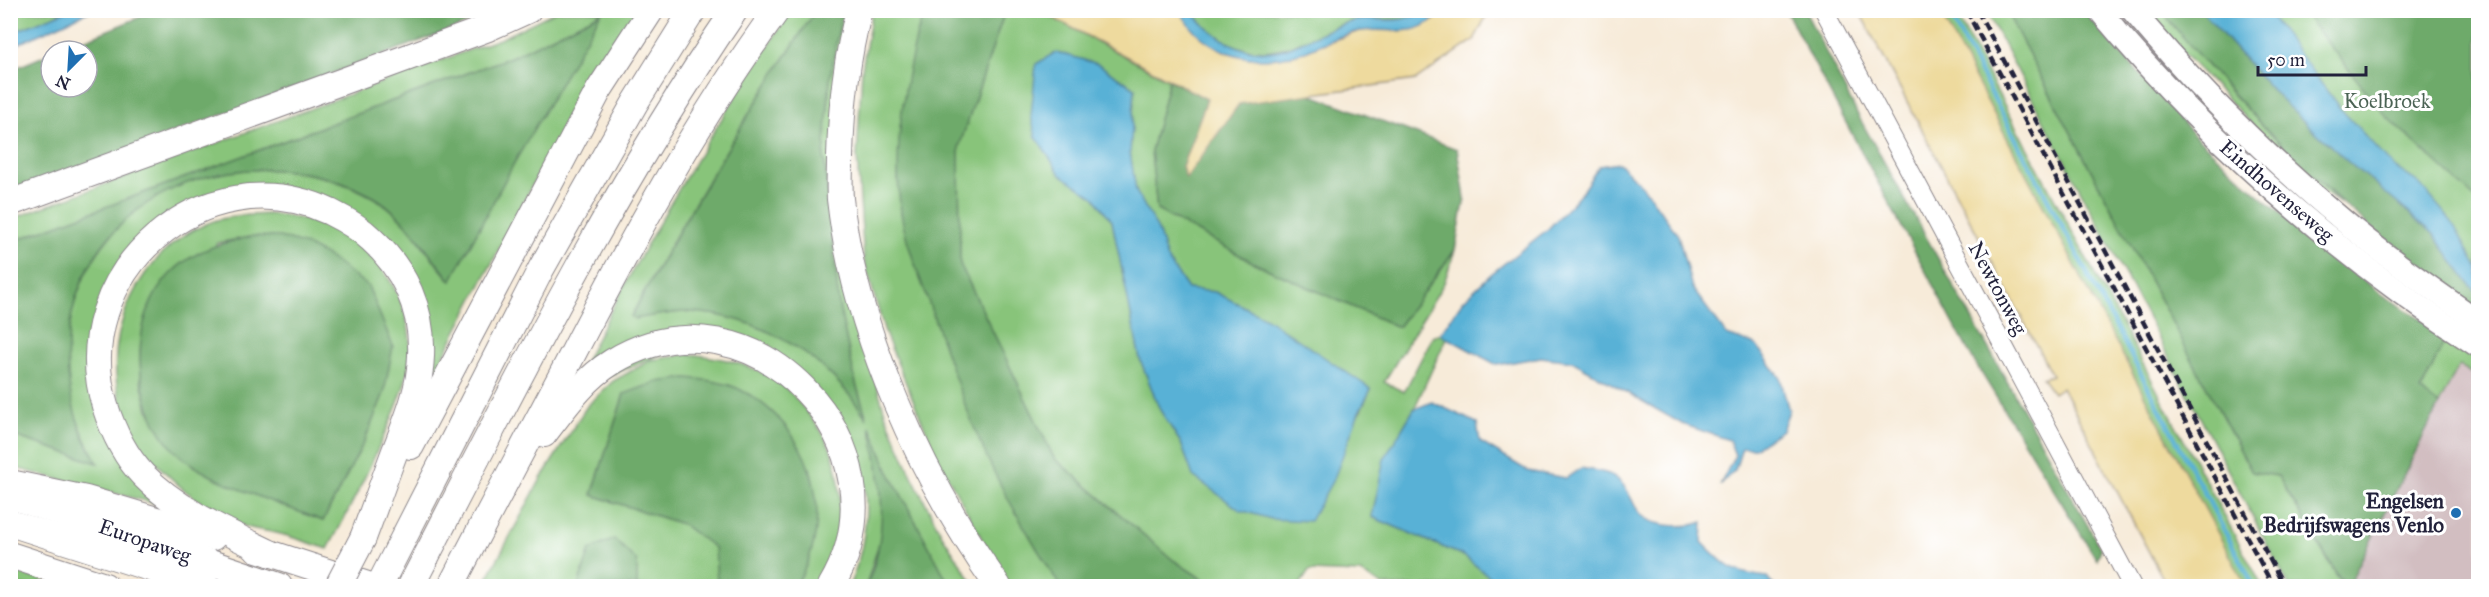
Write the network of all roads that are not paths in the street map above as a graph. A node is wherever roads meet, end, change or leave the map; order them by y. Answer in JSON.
{"nodes":[{"id":1,"x":528,"y":10,"type":"edge"},
{"id":2,"x":651,"y":10,"type":"edge"},
{"id":3,"x":693,"y":10,"type":"edge"},
{"id":4,"x":735,"y":10,"type":"edge"},
{"id":5,"x":777,"y":10,"type":"edge"},
{"id":6,"x":860,"y":10,"type":"edge"},
{"id":7,"x":1824,"y":10,"type":"edge"},
{"id":8,"x":2099,"y":10,"type":"edge"},
{"id":9,"x":2132,"y":10,"type":"edge"},
{"id":10,"x":10,"y":202,"type":"edge"},
{"id":11,"x":2478,"y":321,"type":"edge"},
{"id":12,"x":2478,"y":346,"type":"edge"},
{"id":13,"x":506,"y":482,"type":"junction"},
{"id":14,"x":10,"y":483,"type":"edge"},
{"id":15,"x":10,"y":496,"type":"edge"},
{"id":16,"x":10,"y":523,"type":"edge"},
{"id":17,"x":363,"y":538,"type":"junction"},
{"id":18,"x":272,"y":554,"type":"junction"},
{"id":19,"x":10,"y":555,"type":"edge"},
{"id":20,"x":455,"y":579,"type":"edge"},
{"id":21,"x":105,"y":586,"type":"edge"},
{"id":22,"x":206,"y":586,"type":"edge"},
{"id":23,"x":279,"y":586,"type":"edge"},
{"id":24,"x":338,"y":586,"type":"edge"},
{"id":25,"x":370,"y":586,"type":"edge"},
{"id":26,"x":379,"y":586,"type":"edge"},
{"id":27,"x":411,"y":586,"type":"edge"},
{"id":28,"x":831,"y":586,"type":"edge"},
{"id":29,"x":998,"y":586,"type":"edge"},
{"id":30,"x":2132,"y":586,"type":"edge"}],
"edges":[{"from":1,"to":10,"type":"highway"},
{"from":2,"to":17,"type":"highway"},
{"from":3,"to":26,"type":"highway"},
{"from":4,"to":27,"type":"highway"},
{"from":5,"to":13,"type":"highway"},
{"from":6,"to":29,"type":"highway"},
{"from":7,"to":30,"type":"street","name":"Newtonweg"},
{"from":8,"to":12,"type":"main road","name":"Eindhovenseweg"},
{"from":9,"to":11,"type":"main road","name":"Eindhovenseweg"},
{"from":13,"to":20,"type":"highway"},
{"from":13,"to":28,"type":"highway"},
{"from":14,"to":18,"type":"highway"},
{"from":15,"to":23,"type":"highway","name":"Europaweg"},
{"from":16,"to":22,"type":"highway","name":"Europaweg"},
{"from":17,"to":18,"type":"highway"},
{"from":17,"to":24,"type":"highway","bridge":true},
{"from":18,"to":25,"type":"highway"},
{"from":19,"to":21,"type":"highway"}]}
